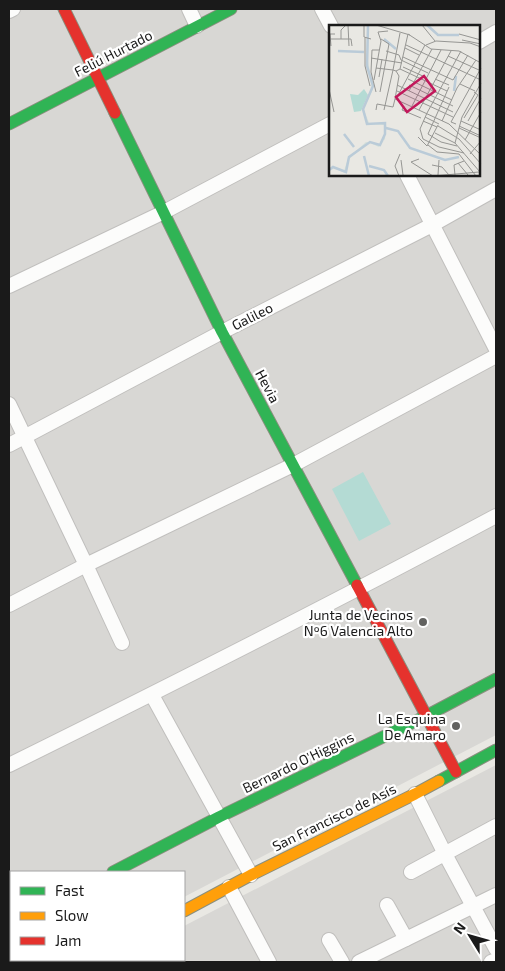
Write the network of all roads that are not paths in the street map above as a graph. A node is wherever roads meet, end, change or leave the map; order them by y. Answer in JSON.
{"nodes":[{"id":1,"x":13,"y":9,"type":"edge"},
{"id":2,"x":64,"y":9,"type":"edge"},
{"id":3,"x":189,"y":9,"type":"edge"},
{"id":4,"x":232,"y":9,"type":"edge"},
{"id":5,"x":322,"y":9,"type":"edge"},
{"id":6,"x":9,"y":11,"type":"edge"},
{"id":7,"x":330,"y":25,"type":"edge"},
{"id":8,"x":197,"y":26,"type":"junction"},
{"id":9,"x":496,"y":32,"type":"edge"},
{"id":10,"x":480,"y":41,"type":"edge"},
{"id":11,"x":98,"y":78,"type":"junction"},
{"id":12,"x":9,"y":124,"type":"edge"},
{"id":13,"x":329,"y":125,"type":"edge"},
{"id":14,"x":408,"y":176,"type":"edge"},
{"id":15,"x":496,"y":189,"type":"edge"},
{"id":16,"x":164,"y":212,"type":"junction"},
{"id":17,"x":432,"y":225,"type":"junction"},
{"id":18,"x":9,"y":286,"type":"edge"},
{"id":19,"x":222,"y":332,"type":"junction"},
{"id":20,"x":496,"y":349,"type":"edge"},
{"id":21,"x":496,"y":356,"type":"edge"},
{"id":22,"x":9,"y":404,"type":"edge"},
{"id":23,"x":25,"y":437,"type":"junction"},
{"id":24,"x":9,"y":445,"type":"edge"},
{"id":25,"x":294,"y":465,"type":"junction"},
{"id":26,"x":496,"y":516,"type":"edge"},
{"id":27,"x":86,"y":564,"type":"junction"},
{"id":28,"x":359,"y":589,"type":"junction"},
{"id":29,"x":9,"y":605,"type":"edge"},
{"id":30,"x":122,"y":643,"type":"dead end"},
{"id":31,"x":496,"y":679,"type":"edge"},
{"id":32,"x":152,"y":695,"type":"junction"},
{"id":33,"x":426,"y":716,"type":"junction"},
{"id":34,"x":496,"y":750,"type":"edge"},
{"id":35,"x":9,"y":765,"type":"edge"},
{"id":36,"x":456,"y":772,"type":"junction"},
{"id":37,"x":414,"y":794,"type":"junction"},
{"id":38,"x":219,"y":817,"type":"junction"},
{"id":39,"x":496,"y":826,"type":"edge"},
{"id":40,"x":445,"y":854,"type":"junction"},
{"id":41,"x":115,"y":871,"type":"edge"},
{"id":42,"x":411,"y":872,"type":"dead end"},
{"id":43,"x":251,"y":875,"type":"junction"},
{"id":44,"x":229,"y":887,"type":"junction"},
{"id":45,"x":496,"y":895,"type":"edge"},
{"id":46,"x":387,"y":904,"type":"dead end"},
{"id":47,"x":473,"y":908,"type":"junction"},
{"id":48,"x":185,"y":910,"type":"edge"},
{"id":49,"x":330,"y":940,"type":"dead end"},
{"id":50,"x":406,"y":940,"type":"junction"},
{"id":51,"x":496,"y":949,"type":"edge"},
{"id":52,"x":496,"y":960,"type":"edge"},
{"id":53,"x":269,"y":962,"type":"edge"},
{"id":54,"x":342,"y":962,"type":"edge"},
{"id":55,"x":359,"y":962,"type":"edge"},
{"id":56,"x":491,"y":962,"type":"edge"}],
"edges":[{"from":1,"to":6,"type":"street"},
{"from":2,"to":11,"type":"street","name":"Hevia"},
{"from":3,"to":8,"type":"street"},
{"from":4,"to":8,"type":"street","name":"Feliú Hurtado"},
{"from":5,"to":7,"type":"street"},
{"from":8,"to":11,"type":"street","name":"Feliú Hurtado"},
{"from":9,"to":10,"type":"street"},
{"from":11,"to":12,"type":"street","name":"Feliú Hurtado"},
{"from":11,"to":16,"type":"street","name":"Hevia"},
{"from":13,"to":16,"type":"street"},
{"from":14,"to":17,"type":"street"},
{"from":15,"to":17,"type":"street","name":"Galileo"},
{"from":16,"to":18,"type":"street"},
{"from":16,"to":19,"type":"street","name":"Hevia"},
{"from":17,"to":19,"type":"street","name":"Galileo"},
{"from":17,"to":20,"type":"street"},
{"from":19,"to":23,"type":"street","name":"Galileo"},
{"from":19,"to":25,"type":"street","name":"Hevia"},
{"from":21,"to":25,"type":"street"},
{"from":22,"to":23,"type":"street"},
{"from":23,"to":24,"type":"street","name":"Galileo"},
{"from":23,"to":27,"type":"street"},
{"from":25,"to":27,"type":"street"},
{"from":25,"to":28,"type":"street","name":"Hevia"},
{"from":26,"to":28,"type":"street"},
{"from":27,"to":29,"type":"street"},
{"from":27,"to":30,"type":"street"},
{"from":28,"to":32,"type":"street"},
{"from":28,"to":33,"type":"street","name":"Hevia"},
{"from":31,"to":33,"type":"street","name":"Bernardo O'Higgins"},
{"from":32,"to":35,"type":"street"},
{"from":32,"to":38,"type":"street"},
{"from":33,"to":36,"type":"street","name":"Hevia"},
{"from":33,"to":38,"type":"street","name":"Bernardo O'Higgins"},
{"from":34,"to":36,"type":"street","name":"San Francisco de Asís"},
{"from":36,"to":37,"type":"street","name":"San Francisco de Asís"},
{"from":37,"to":40,"type":"street"},
{"from":37,"to":43,"type":"street","name":"San Francisco de Asís"},
{"from":38,"to":41,"type":"street","name":"Bernardo O'Higgins"},
{"from":38,"to":43,"type":"street"},
{"from":39,"to":40,"type":"street"},
{"from":40,"to":42,"type":"street"},
{"from":40,"to":47,"type":"street"},
{"from":43,"to":44,"type":"street","name":"San Francisco de Asís"},
{"from":44,"to":48,"type":"street","name":"San Francisco de Asís"},
{"from":44,"to":53,"type":"street"},
{"from":45,"to":47,"type":"street"},
{"from":46,"to":50,"type":"street"},
{"from":47,"to":50,"type":"street"},
{"from":47,"to":51,"type":"street"},
{"from":49,"to":54,"type":"street"},
{"from":50,"to":55,"type":"street"},
{"from":52,"to":56,"type":"street"}]}
